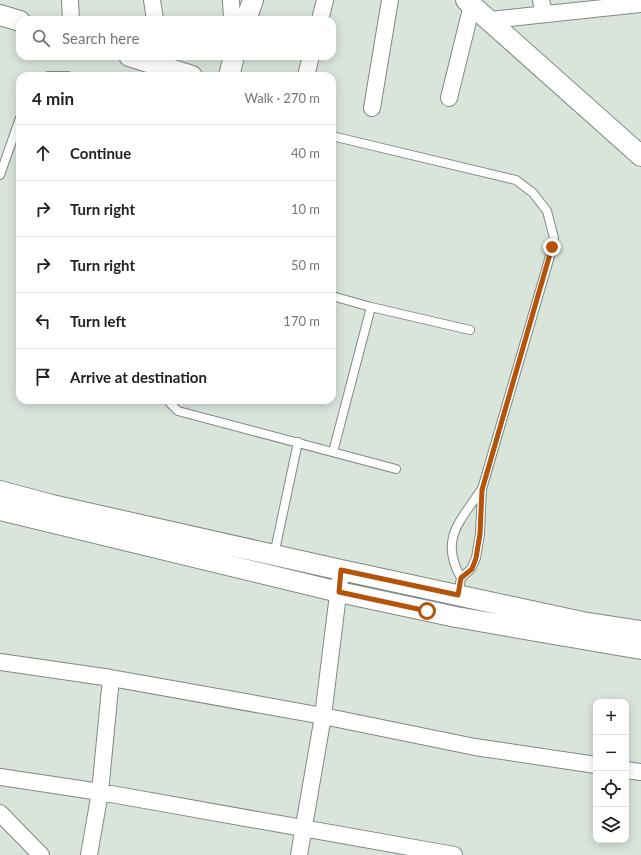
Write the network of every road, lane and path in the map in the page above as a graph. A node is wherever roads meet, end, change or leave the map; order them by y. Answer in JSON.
{"nodes":[{"id":1,"x":70,"y":0,"type":"edge"},
{"id":2,"x":152,"y":0,"type":"edge"},
{"id":3,"x":231,"y":0,"type":"edge"},
{"id":4,"x":252,"y":0,"type":"edge"},
{"id":5,"x":325,"y":0,"type":"edge"},
{"id":6,"x":390,"y":0,"type":"edge"},
{"id":7,"x":469,"y":2,"type":"edge"},
{"id":8,"x":624,"y":3,"type":"edge"},
{"id":9,"x":641,"y":4,"type":"edge"},
{"id":10,"x":542,"y":7,"type":"edge"},
{"id":11,"x":0,"y":15,"type":"edge"},
{"id":12,"x":71,"y":16,"type":"edge"},
{"id":13,"x":154,"y":16,"type":"edge"},
{"id":14,"x":232,"y":16,"type":"edge"},
{"id":15,"x":247,"y":16,"type":"edge"},
{"id":16,"x":321,"y":16,"type":"edge"},
{"id":17,"x":16,"y":20,"type":"edge"},
{"id":18,"x":490,"y":20,"type":"junction"},
{"id":19,"x":233,"y":60,"type":"edge"},
{"id":20,"x":310,"y":60,"type":"edge"},
{"id":21,"x":160,"y":61,"type":"edge"},
{"id":22,"x":183,"y":72,"type":"edge"},
{"id":23,"x":230,"y":72,"type":"edge"},
{"id":24,"x":307,"y":72,"type":"edge"},
{"id":25,"x":449,"y":98,"type":"dead end"},
{"id":26,"x":372,"y":108,"type":"dead end"},
{"id":27,"x":16,"y":129,"type":"edge"},
{"id":28,"x":336,"y":137,"type":"edge"},
{"id":29,"x":636,"y":148,"type":"edge"},
{"id":30,"x":0,"y":175,"type":"edge"},
{"id":31,"x":336,"y":297,"type":"edge"},
{"id":32,"x":371,"y":307,"type":"junction"},
{"id":33,"x":470,"y":330,"type":"dead end"},
{"id":34,"x":171,"y":404,"type":"edge"},
{"id":35,"x":298,"y":442,"type":"junction"},
{"id":36,"x":333,"y":452,"type":"junction"},
{"id":37,"x":396,"y":469,"type":"dead end"},
{"id":38,"x":482,"y":490,"type":"junction"},
{"id":39,"x":0,"y":491,"type":"edge"},
{"id":40,"x":0,"y":510,"type":"edge"},
{"id":41,"x":274,"y":555,"type":"junction"},
{"id":42,"x":341,"y":570,"type":"junction"},
{"id":43,"x":459,"y":587,"type":"junction"},
{"id":44,"x":339,"y":592,"type":"junction"},
{"id":45,"x":641,"y":631,"type":"edge"},
{"id":46,"x":641,"y":649,"type":"edge"},
{"id":47,"x":0,"y":662,"type":"edge"},
{"id":48,"x":111,"y":678,"type":"junction"},
{"id":49,"x":323,"y":716,"type":"junction"},
{"id":50,"x":593,"y":765,"type":"edge"},
{"id":51,"x":629,"y":770,"type":"edge"},
{"id":52,"x":641,"y":772,"type":"edge"},
{"id":53,"x":0,"y":777,"type":"edge"},
{"id":54,"x":100,"y":792,"type":"junction"},
{"id":55,"x":0,"y":813,"type":"edge"},
{"id":56,"x":303,"y":828,"type":"junction"},
{"id":57,"x":41,"y":855,"type":"edge"},
{"id":58,"x":89,"y":855,"type":"edge"},
{"id":59,"x":299,"y":855,"type":"edge"},
{"id":60,"x":454,"y":855,"type":"edge"}],
"edges":[{"from":1,"to":12,"type":"street"},
{"from":2,"to":13,"type":"street"},
{"from":3,"to":14,"type":"street"},
{"from":4,"to":15,"type":"street"},
{"from":5,"to":16,"type":"street"},
{"from":6,"to":26,"type":"street"},
{"from":7,"to":18,"type":"street"},
{"from":7,"to":25,"type":"street"},
{"from":8,"to":9,"type":"street"},
{"from":8,"to":10,"type":"street"},
{"from":10,"to":18,"type":"street"},
{"from":11,"to":17,"type":"street"},
{"from":18,"to":29,"type":"street"},
{"from":19,"to":23,"type":"street"},
{"from":20,"to":24,"type":"street"},
{"from":21,"to":22,"type":"street"},
{"from":27,"to":30,"type":"lane"},
{"from":28,"to":38,"type":"lane"},
{"from":31,"to":32,"type":"lane"},
{"from":32,"to":33,"type":"lane"},
{"from":32,"to":36,"type":"lane"},
{"from":34,"to":35,"type":"lane"},
{"from":35,"to":36,"type":"lane"},
{"from":35,"to":41,"type":"lane"},
{"from":36,"to":37,"type":"lane"},
{"from":38,"to":43,"type":"lane"},
{"from":38,"to":43,"type":"lane"},
{"from":39,"to":41,"type":"street"},
{"from":40,"to":44,"type":"street"},
{"from":41,"to":42,"type":"street"},
{"from":42,"to":43,"type":"street"},
{"from":42,"to":44,"type":"street"},
{"from":43,"to":45,"type":"street"},
{"from":44,"to":46,"type":"street"},
{"from":44,"to":49,"type":"street"},
{"from":47,"to":48,"type":"street"},
{"from":48,"to":49,"type":"street"},
{"from":48,"to":54,"type":"street"},
{"from":49,"to":50,"type":"street"},
{"from":49,"to":56,"type":"street"},
{"from":51,"to":52,"type":"street"},
{"from":53,"to":54,"type":"street"},
{"from":54,"to":56,"type":"street"},
{"from":54,"to":58,"type":"street"},
{"from":55,"to":57,"type":"street"},
{"from":56,"to":59,"type":"street"},
{"from":56,"to":60,"type":"street"}]}
